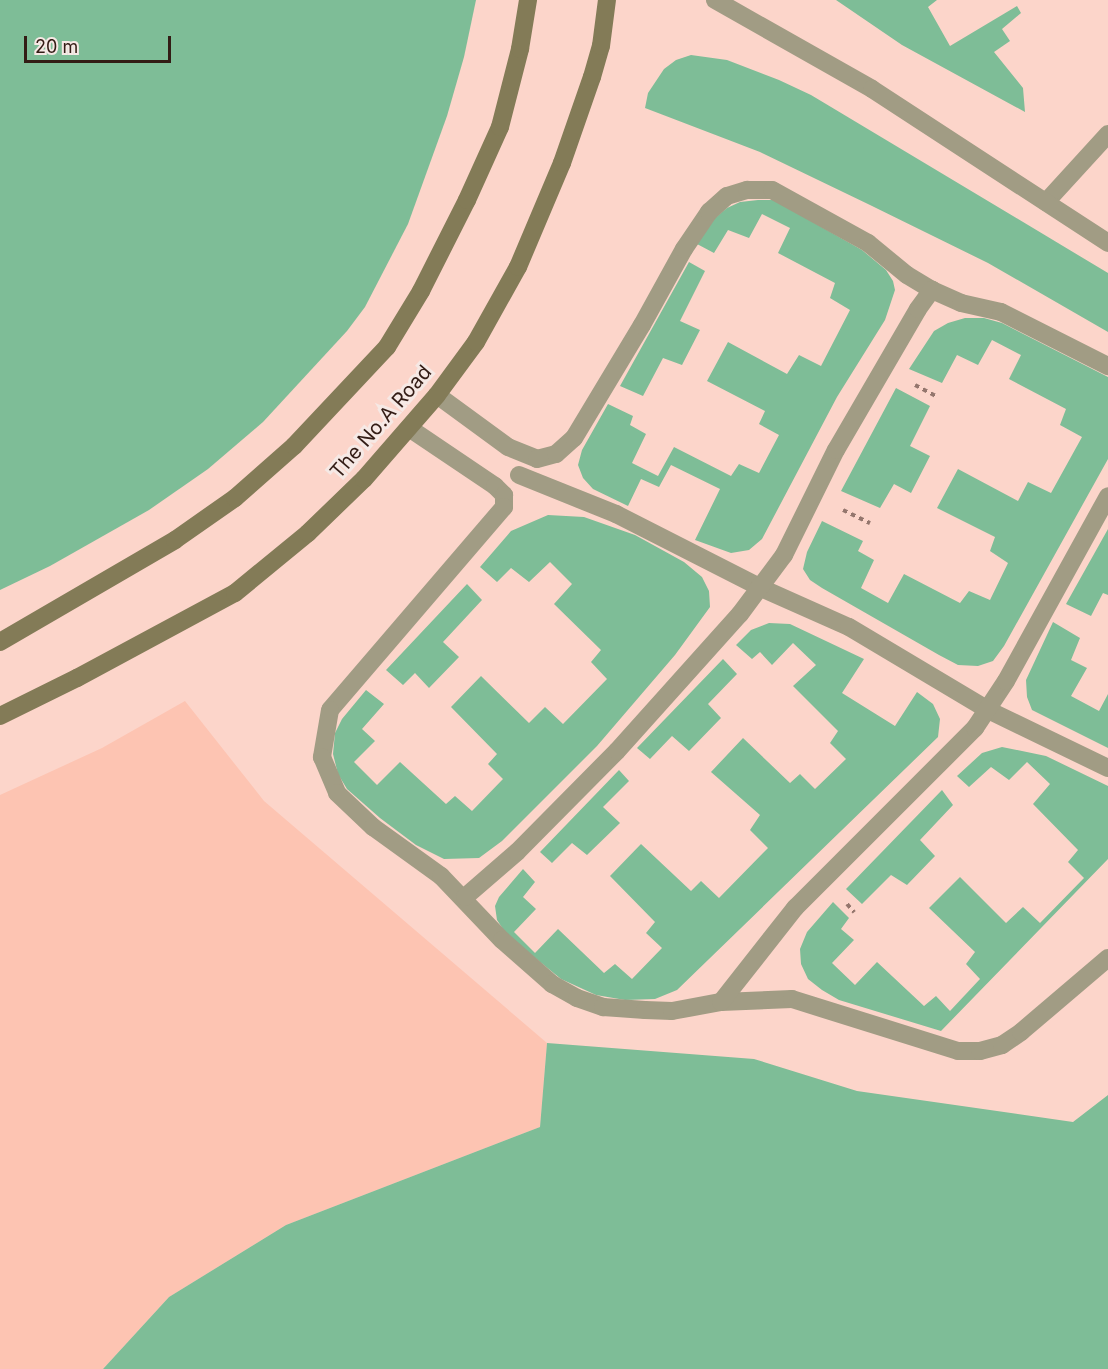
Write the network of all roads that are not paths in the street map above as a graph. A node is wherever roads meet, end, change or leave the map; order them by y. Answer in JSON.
{"nodes":[{"id":1,"x":528,"y":0,"type":"edge"},
{"id":2,"x":607,"y":0,"type":"edge"},
{"id":3,"x":715,"y":0,"type":"edge"},
{"id":4,"x":1108,"y":134,"type":"edge"},
{"id":5,"x":1046,"y":202,"type":"junction"},
{"id":6,"x":1108,"y":243,"type":"edge"},
{"id":7,"x":932,"y":290,"type":"junction"},
{"id":8,"x":1108,"y":366,"type":"edge"},
{"id":9,"x":437,"y":395,"type":"junction"},
{"id":10,"x":409,"y":428,"type":"junction"},
{"id":11,"x":537,"y":459,"type":"junction"},
{"id":12,"x":519,"y":475,"type":"junction"},
{"id":13,"x":504,"y":495,"type":"junction"},
{"id":14,"x":1108,"y":496,"type":"edge"},
{"id":15,"x":759,"y":587,"type":"junction"},
{"id":16,"x":0,"y":642,"type":"edge"},
{"id":17,"x":988,"y":710,"type":"junction"},
{"id":18,"x":0,"y":716,"type":"edge"},
{"id":19,"x":1108,"y":768,"type":"edge"},
{"id":20,"x":465,"y":897,"type":"junction"},
{"id":21,"x":1108,"y":958,"type":"edge"},
{"id":22,"x":721,"y":1002,"type":"junction"}],
"edges":[{"from":1,"to":16,"type":"street"},
{"from":2,"to":9,"type":"street","name":"The No.A Road"},
{"from":3,"to":5,"type":"street"},
{"from":4,"to":5,"type":"street"},
{"from":5,"to":6,"type":"street"},
{"from":7,"to":8,"type":"street"},
{"from":7,"to":11,"type":"street"},
{"from":7,"to":15,"type":"street"},
{"from":9,"to":10,"type":"street","name":"The No.A Road"},
{"from":9,"to":11,"type":"street"},
{"from":10,"to":13,"type":"street"},
{"from":10,"to":18,"type":"street","name":"The No.A Road"},
{"from":11,"to":12,"type":"street"},
{"from":12,"to":13,"type":"street"},
{"from":12,"to":15,"type":"street"},
{"from":13,"to":20,"type":"street"},
{"from":14,"to":17,"type":"street"},
{"from":15,"to":17,"type":"street"},
{"from":15,"to":20,"type":"street"},
{"from":17,"to":19,"type":"street"},
{"from":17,"to":22,"type":"street"},
{"from":20,"to":22,"type":"street"},
{"from":21,"to":22,"type":"street"}]}
